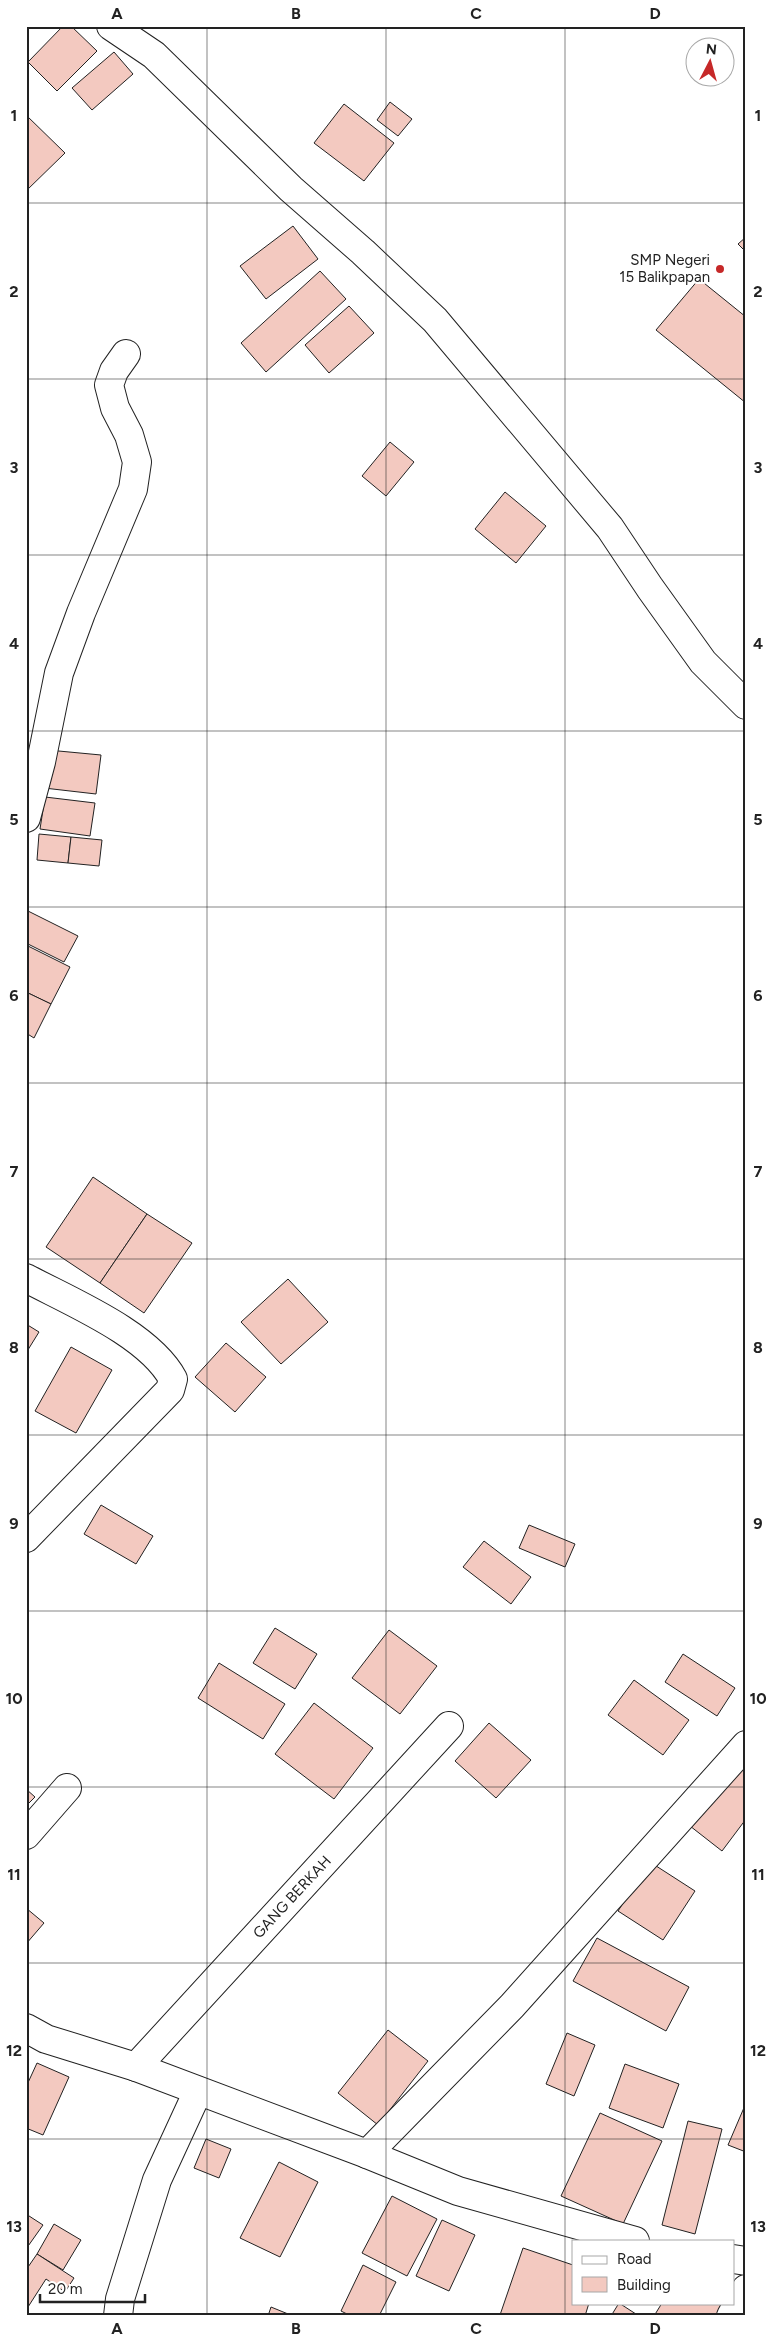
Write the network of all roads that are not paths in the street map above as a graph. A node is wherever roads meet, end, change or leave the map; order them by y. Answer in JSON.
{"nodes":[{"id":1,"x":111,"y":26,"type":"edge"},
{"id":2,"x":126,"y":354,"type":"dead end"},
{"id":3,"x":746,"y":705,"type":"edge"},
{"id":4,"x":26,"y":818,"type":"edge"},
{"id":5,"x":26,"y":1278,"type":"edge"},
{"id":6,"x":26,"y":1538,"type":"edge"},
{"id":7,"x":449,"y":1726,"type":"dead end"},
{"id":8,"x":746,"y":1745,"type":"edge"},
{"id":9,"x":67,"y":1788,"type":"dead end"},
{"id":10,"x":26,"y":1835,"type":"edge"},
{"id":11,"x":26,"y":2028,"type":"edge"},
{"id":12,"x":136,"y":2067,"type":"junction"},
{"id":13,"x":198,"y":2091,"type":"junction"},
{"id":14,"x":367,"y":2154,"type":"junction"},
{"id":15,"x":631,"y":2240,"type":"edge"},
{"id":16,"x":746,"y":2289,"type":"edge"},
{"id":17,"x":118,"y":2316,"type":"edge"},
{"id":18,"x":731,"y":2316,"type":"edge"}],
"edges":[{"from":1,"to":3,"type":"street"},
{"from":2,"to":4,"type":"street"},
{"from":5,"to":6,"type":"street"},
{"from":7,"to":12,"type":"street","name":"GANG BERKAH"},
{"from":8,"to":14,"type":"street"},
{"from":9,"to":10,"type":"street"},
{"from":11,"to":12,"type":"street"},
{"from":12,"to":13,"type":"street"},
{"from":13,"to":14,"type":"street"},
{"from":13,"to":17,"type":"street"},
{"from":14,"to":15,"type":"street"},
{"from":16,"to":18,"type":"street"}]}
